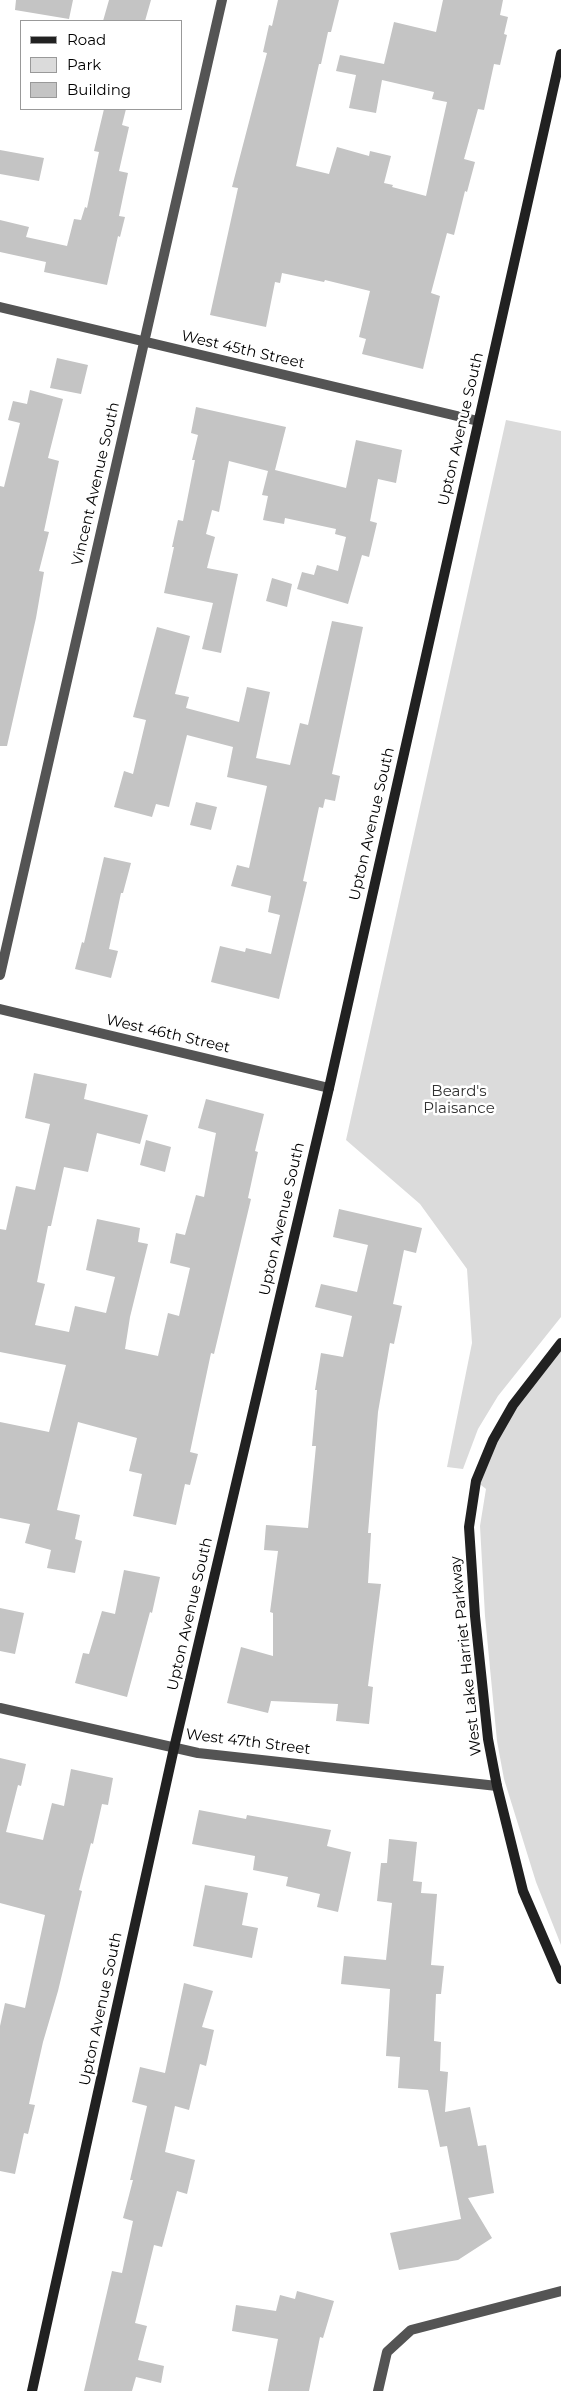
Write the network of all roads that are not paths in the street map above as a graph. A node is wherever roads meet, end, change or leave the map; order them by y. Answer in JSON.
{"nodes":[{"id":1,"x":222,"y":0,"type":"edge"},
{"id":2,"x":561,"y":54,"type":"edge"},
{"id":3,"x":0,"y":307,"type":"edge"},
{"id":4,"x":144,"y":341,"type":"junction"},
{"id":5,"x":478,"y":421,"type":"junction"},
{"id":6,"x":0,"y":975,"type":"edge"},
{"id":7,"x":0,"y":1009,"type":"edge"},
{"id":8,"x":329,"y":1088,"type":"junction"},
{"id":9,"x":561,"y":1343,"type":"edge"},
{"id":10,"x":0,"y":1708,"type":"edge"},
{"id":11,"x":174,"y":1748,"type":"junction"},
{"id":12,"x":497,"y":1786,"type":"junction"},
{"id":13,"x":561,"y":1979,"type":"edge"},
{"id":14,"x":561,"y":2291,"type":"edge"},
{"id":15,"x":32,"y":2391,"type":"edge"},
{"id":16,"x":378,"y":2391,"type":"edge"}],
"edges":[{"from":1,"to":4,"type":"street","name":"Vincent Avenue South"},
{"from":2,"to":5,"type":"street","name":"Upton Avenue South"},
{"from":3,"to":4,"type":"street","name":"West 45th Street"},
{"from":4,"to":5,"type":"street","name":"West 45th Street"},
{"from":4,"to":6,"type":"street","name":"Vincent Avenue South"},
{"from":5,"to":8,"type":"street","name":"Upton Avenue South"},
{"from":7,"to":8,"type":"street","name":"West 46th Street"},
{"from":8,"to":11,"type":"street","name":"Upton Avenue South"},
{"from":9,"to":12,"type":"street","name":"West Lake Harriet Parkway"},
{"from":10,"to":11,"type":"street","name":"West 47th Street"},
{"from":11,"to":12,"type":"street","name":"West 47th Street"},
{"from":11,"to":15,"type":"street","name":"Upton Avenue South"},
{"from":12,"to":13,"type":"street","name":"West Lake Harriet Parkway"},
{"from":14,"to":16,"type":"street"}]}
